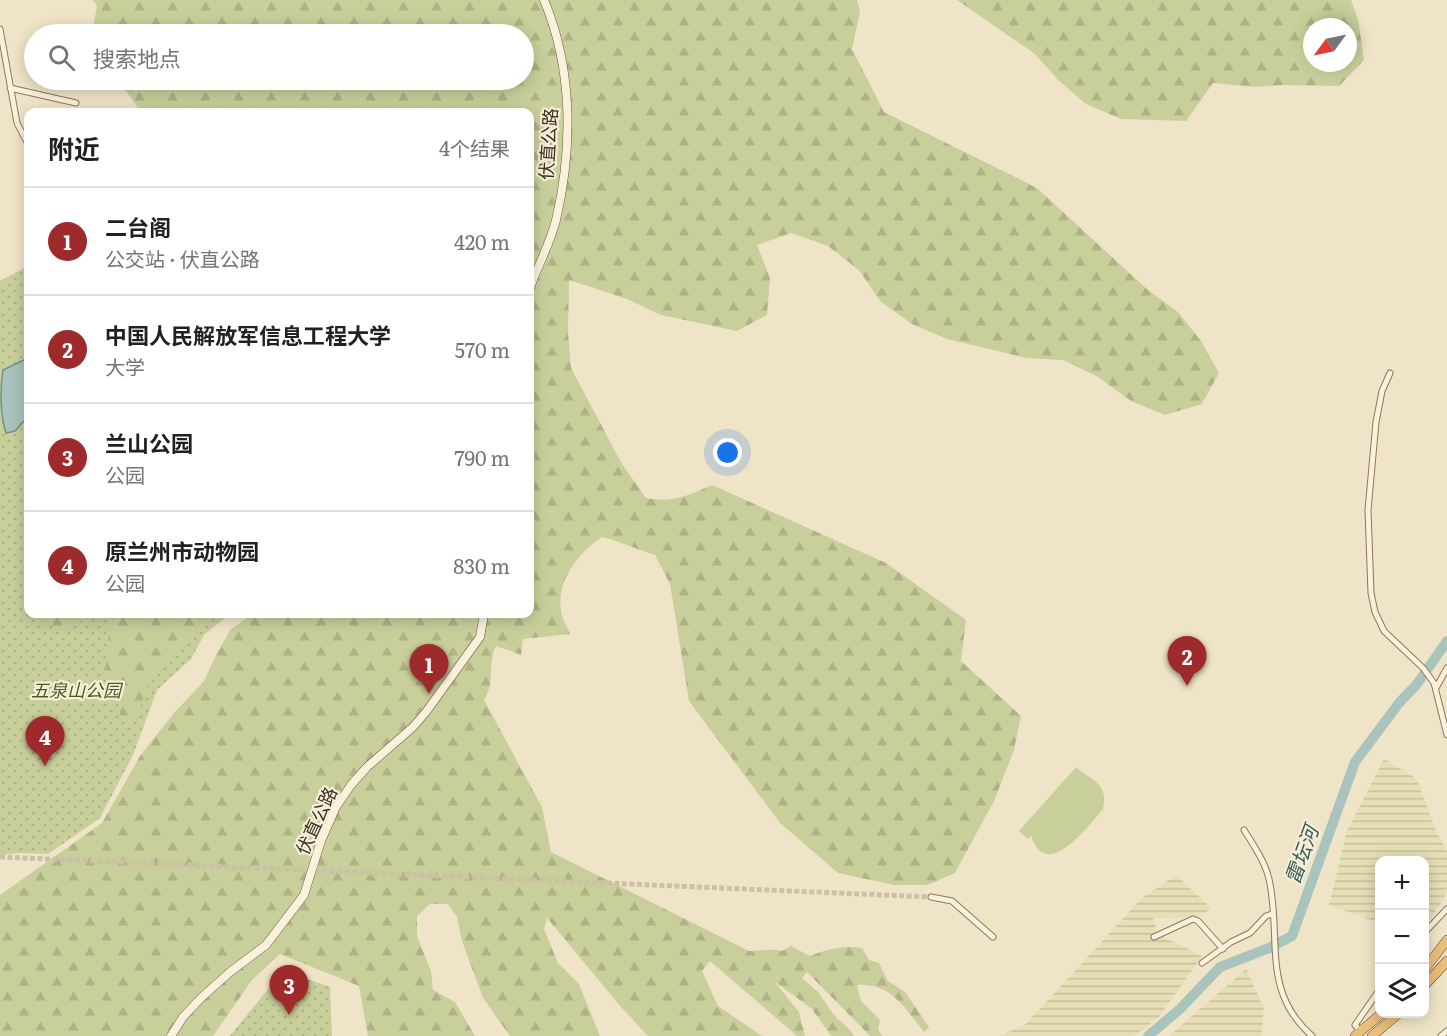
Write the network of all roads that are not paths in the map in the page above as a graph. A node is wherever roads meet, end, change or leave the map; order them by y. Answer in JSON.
{"nodes":[{"id":1,"x":544,"y":0,"type":"edge"},
{"id":2,"x":0,"y":29,"type":"edge"},
{"id":3,"x":10,"y":88,"type":"junction"},
{"id":4,"x":76,"y":103,"type":"dead end"},
{"id":5,"x":24,"y":136,"type":"edge"},
{"id":6,"x":534,"y":279,"type":"edge"},
{"id":7,"x":1390,"y":373,"type":"dead end"},
{"id":8,"x":483,"y":618,"type":"edge"},
{"id":9,"x":1447,"y":668,"type":"edge"},
{"id":10,"x":1435,"y":685,"type":"junction"},
{"id":11,"x":1447,"y":735,"type":"edge"},
{"id":12,"x":1244,"y":830,"type":"dead end"},
{"id":13,"x":931,"y":897,"type":"tunnel mouth"},
{"id":14,"x":1447,"y":909,"type":"edge"},
{"id":15,"x":1272,"y":914,"type":"junction"},
{"id":16,"x":1429,"y":929,"type":"edge"},
{"id":17,"x":993,"y":937,"type":"dead end"},
{"id":18,"x":1154,"y":937,"type":"dead end"},
{"id":19,"x":1447,"y":940,"type":"edge"},
{"id":20,"x":1223,"y":949,"type":"junction"},
{"id":21,"x":1447,"y":961,"type":"edge"},
{"id":22,"x":1202,"y":963,"type":"dead end"},
{"id":23,"x":1429,"y":964,"type":"edge"},
{"id":24,"x":1429,"y":981,"type":"edge"},
{"id":25,"x":1375,"y":996,"type":"edge"},
{"id":26,"x":1376,"y":1018,"type":"edge"},
{"id":27,"x":1393,"y":1018,"type":"edge"},
{"id":28,"x":1447,"y":1031,"type":"edge"},
{"id":29,"x":1358,"y":1034,"type":"edge"},
{"id":30,"x":171,"y":1036,"type":"edge"},
{"id":31,"x":1312,"y":1036,"type":"edge"},
{"id":32,"x":1372,"y":1036,"type":"edge"},
{"id":33,"x":1441,"y":1036,"type":"edge"}],
"edges":[{"from":1,"to":6,"type":"main road","name":"伏直公路"},
{"from":2,"to":3,"type":"street"},
{"from":3,"to":4,"type":"street"},
{"from":3,"to":5,"type":"street"},
{"from":7,"to":10,"type":"street"},
{"from":8,"to":30,"type":"main road","name":"伏直公路"},
{"from":9,"to":10,"type":"street"},
{"from":10,"to":11,"type":"street"},
{"from":12,"to":15,"type":"street"},
{"from":13,"to":17,"type":"street"},
{"from":14,"to":16,"type":"street"},
{"from":15,"to":20,"type":"street"},
{"from":15,"to":31,"type":"street"},
{"from":18,"to":20,"type":"street"},
{"from":19,"to":23,"type":"highway"},
{"from":20,"to":22,"type":"street"},
{"from":21,"to":24,"type":"highway"},
{"from":25,"to":29,"type":"street"},
{"from":26,"to":29,"type":"highway"},
{"from":27,"to":32,"type":"highway"},
{"from":28,"to":33,"type":"street"}]}
